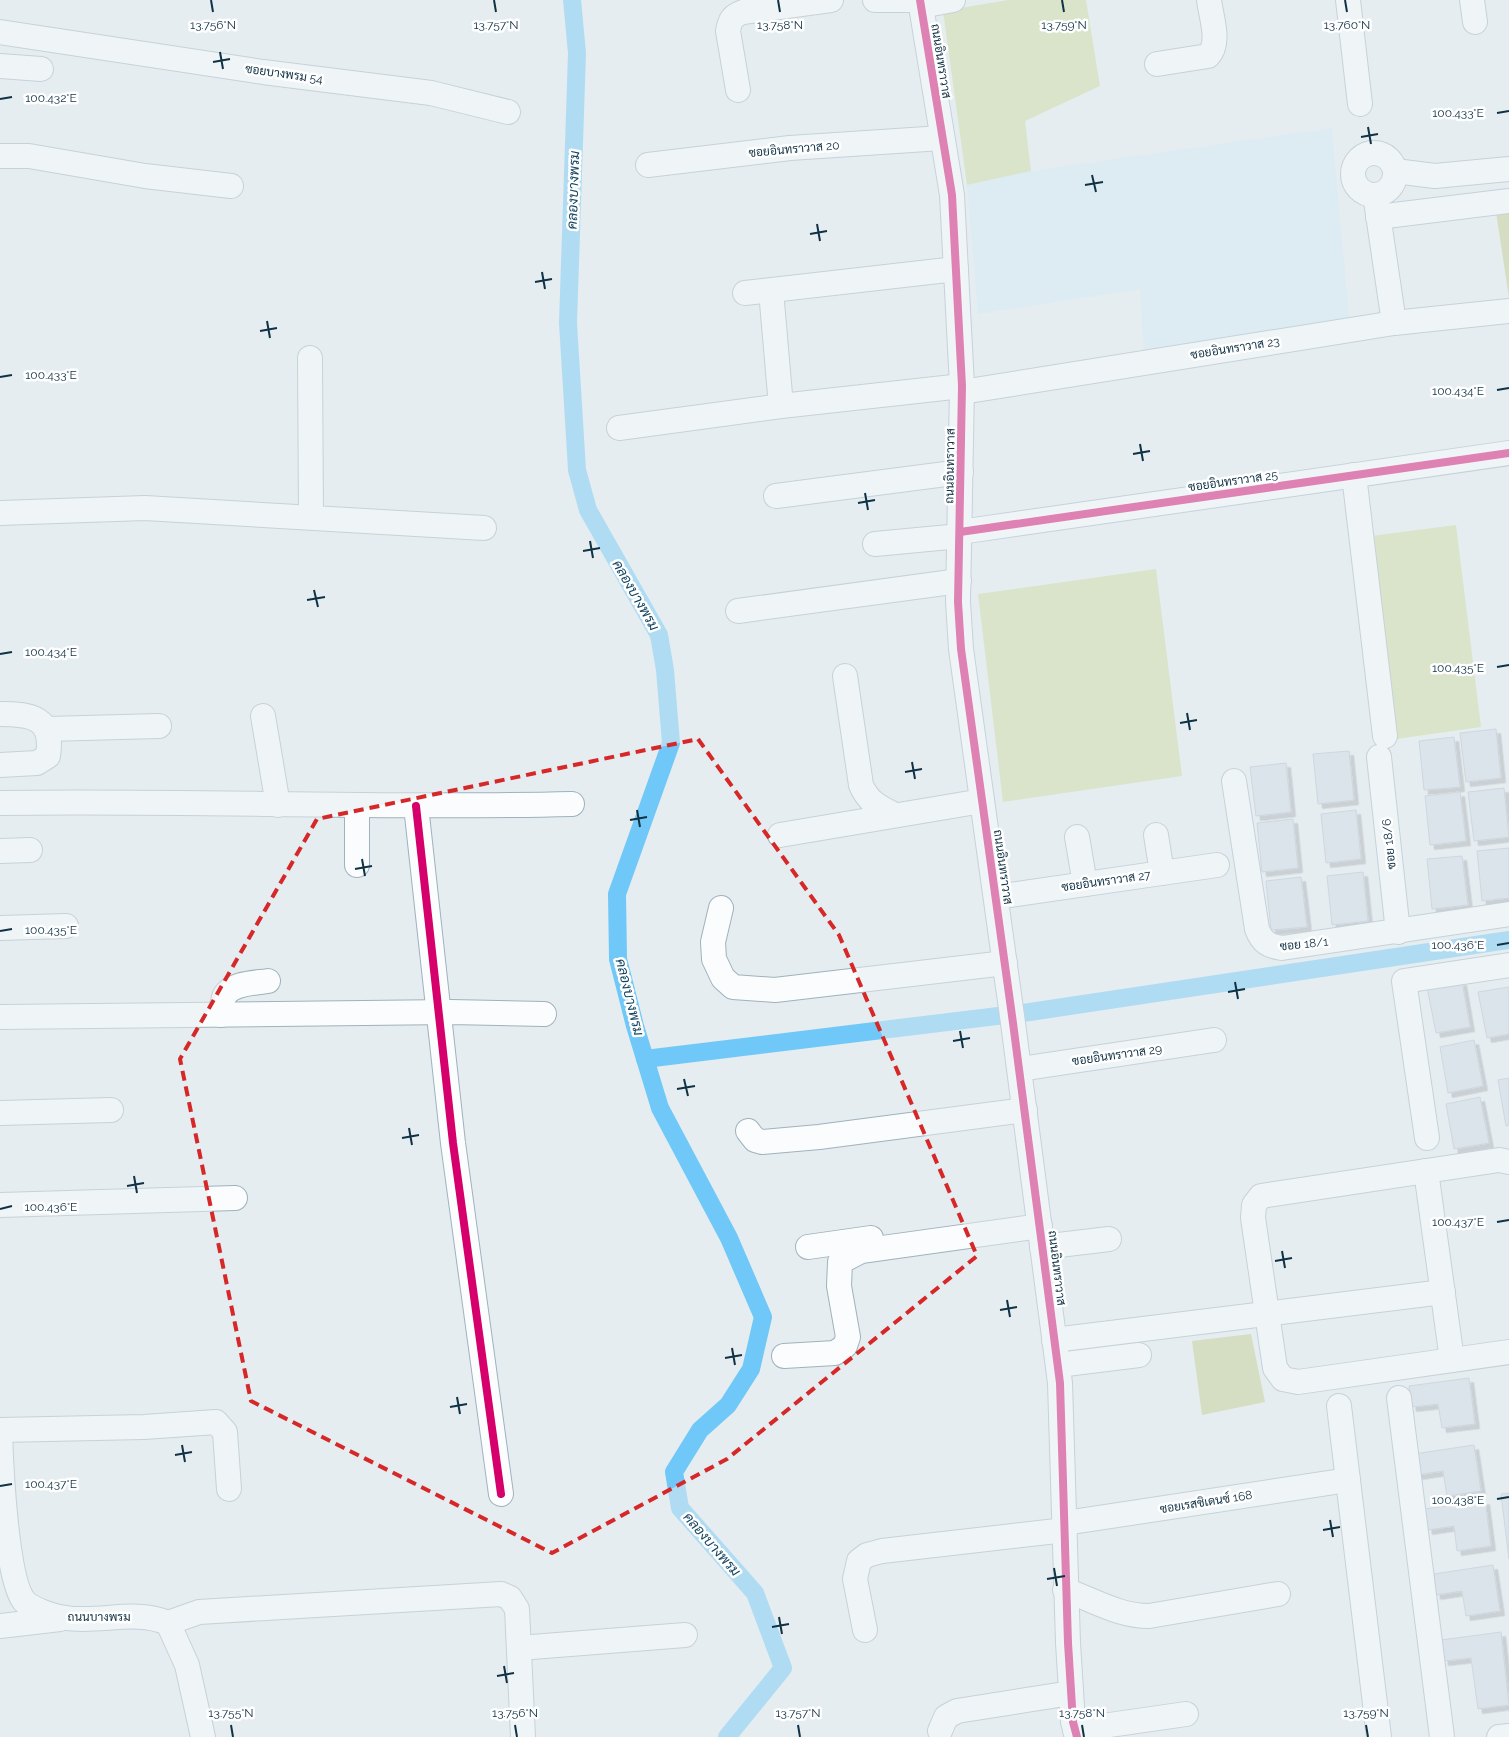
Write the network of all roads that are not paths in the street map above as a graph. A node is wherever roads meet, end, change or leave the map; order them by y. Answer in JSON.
{"nodes":[{"id":1,"x":831,"y":0,"type":"edge"},
{"id":2,"x":875,"y":0,"type":"edge"},
{"id":3,"x":953,"y":0,"type":"edge"},
{"id":4,"x":1209,"y":0,"type":"edge"},
{"id":5,"x":1348,"y":0,"type":"edge"},
{"id":6,"x":920,"y":2,"type":"edge"},
{"id":7,"x":0,"y":32,"type":"edge"},
{"id":8,"x":1157,"y":64,"type":"dead end"},
{"id":9,"x":0,"y":66,"type":"edge"},
{"id":10,"x":41,"y":69,"type":"dead end"},
{"id":11,"x":738,"y":90,"type":"dead end"},
{"id":12,"x":1360,"y":104,"type":"dead end"},
{"id":13,"x":508,"y":112,"type":"dead end"},
{"id":14,"x":942,"y":138,"type":"junction"},
{"id":15,"x":0,"y":156,"type":"edge"},
{"id":16,"x":648,"y":166,"type":"dead end"},
{"id":17,"x":1509,"y":169,"type":"edge"},
{"id":18,"x":1395,"y":171,"type":"junction"},
{"id":19,"x":231,"y":186,"type":"dead end"},
{"id":20,"x":1509,"y":201,"type":"edge"},
{"id":21,"x":1377,"y":206,"type":"junction"},
{"id":22,"x":956,"y":269,"type":"junction"},
{"id":23,"x":771,"y":291,"type":"junction"},
{"id":24,"x":744,"y":294,"type":"dead end"},
{"id":25,"x":1509,"y":311,"type":"edge"},
{"id":26,"x":1394,"y":323,"type":"junction"},
{"id":27,"x":310,"y":358,"type":"dead end"},
{"id":28,"x":962,"y":389,"type":"junction"},
{"id":29,"x":780,"y":406,"type":"junction"},
{"id":30,"x":619,"y":428,"type":"dead end"},
{"id":31,"x":1509,"y":453,"type":"edge"},
{"id":32,"x":961,"y":472,"type":"junction"},
{"id":33,"x":1354,"y":475,"type":"junction"},
{"id":34,"x":776,"y":496,"type":"dead end"},
{"id":35,"x":0,"y":513,"type":"edge"},
{"id":36,"x":311,"y":516,"type":"junction"},
{"id":37,"x":484,"y":528,"type":"dead end"},
{"id":38,"x":960,"y":534,"type":"junction"},
{"id":39,"x":875,"y":544,"type":"dead end"},
{"id":40,"x":959,"y":582,"type":"junction"},
{"id":41,"x":738,"y":611,"type":"dead end"},
{"id":42,"x":845,"y":676,"type":"dead end"},
{"id":43,"x":0,"y":714,"type":"edge"},
{"id":44,"x":263,"y":716,"type":"dead end"},
{"id":45,"x":159,"y":726,"type":"dead end"},
{"id":46,"x":47,"y":729,"type":"junction"},
{"id":47,"x":0,"y":765,"type":"edge"},
{"id":48,"x":1234,"y":781,"type":"dead end"},
{"id":49,"x":982,"y":801,"type":"junction"},
{"id":50,"x":0,"y":804,"type":"edge"},
{"id":51,"x":358,"y":804,"type":"junction"},
{"id":52,"x":572,"y":804,"type":"dead end"},
{"id":53,"x":278,"y":805,"type":"junction"},
{"id":54,"x":416,"y":806,"type":"junction"},
{"id":55,"x":895,"y":815,"type":"junction"},
{"id":56,"x":1156,"y":835,"type":"dead end"},
{"id":57,"x":780,"y":836,"type":"dead end"},
{"id":58,"x":1077,"y":837,"type":"dead end"},
{"id":59,"x":30,"y":850,"type":"dead end"},
{"id":60,"x":0,"y":851,"type":"edge"},
{"id":61,"x":357,"y":865,"type":"dead end"},
{"id":62,"x":1217,"y":865,"type":"dead end"},
{"id":63,"x":1162,"y":873,"type":"junction"},
{"id":64,"x":1085,"y":884,"type":"junction"},
{"id":65,"x":996,"y":897,"type":"junction"},
{"id":66,"x":721,"y":908,"type":"dead end"},
{"id":67,"x":1509,"y":914,"type":"edge"},
{"id":68,"x":66,"y":926,"type":"dead end"},
{"id":69,"x":0,"y":928,"type":"edge"},
{"id":70,"x":1398,"y":932,"type":"junction"},
{"id":71,"x":1005,"y":963,"type":"junction"},
{"id":72,"x":1509,"y":965,"type":"edge"},
{"id":73,"x":268,"y":981,"type":"dead end"},
{"id":74,"x":440,"y":1012,"type":"junction"},
{"id":75,"x":544,"y":1014,"type":"dead end"},
{"id":76,"x":221,"y":1015,"type":"junction"},
{"id":77,"x":0,"y":1017,"type":"edge"},
{"id":78,"x":1214,"y":1040,"type":"dead end"},
{"id":79,"x":1020,"y":1069,"type":"junction"},
{"id":80,"x":111,"y":1110,"type":"dead end"},
{"id":81,"x":0,"y":1113,"type":"edge"},
{"id":82,"x":1026,"y":1118,"type":"junction"},
{"id":83,"x":748,"y":1131,"type":"dead end"},
{"id":84,"x":1427,"y":1138,"type":"dead end"},
{"id":85,"x":787,"y":1154,"type":"dead end"},
{"id":86,"x":1509,"y":1162,"type":"edge"},
{"id":87,"x":1426,"y":1171,"type":"junction"},
{"id":88,"x":236,"y":1198,"type":"dead end"},
{"id":89,"x":0,"y":1205,"type":"edge"},
{"id":90,"x":1040,"y":1229,"type":"junction"},
{"id":91,"x":1109,"y":1240,"type":"dead end"},
{"id":92,"x":808,"y":1247,"type":"dead end"},
{"id":93,"x":1442,"y":1292,"type":"junction"},
{"id":94,"x":1266,"y":1314,"type":"junction"},
{"id":95,"x":1054,"y":1340,"type":"junction"},
{"id":96,"x":1509,"y":1352,"type":"edge"},
{"id":97,"x":1139,"y":1355,"type":"dead end"},
{"id":98,"x":784,"y":1356,"type":"dead end"},
{"id":99,"x":1452,"y":1360,"type":"junction"},
{"id":100,"x":1058,"y":1365,"type":"junction"},
{"id":101,"x":1399,"y":1398,"type":"dead end"},
{"id":102,"x":1339,"y":1406,"type":"dead end"},
{"id":103,"x":0,"y":1431,"type":"edge"},
{"id":104,"x":1348,"y":1480,"type":"junction"},
{"id":105,"x":1,"y":1485,"type":"edge"},
{"id":106,"x":228,"y":1489,"type":"dead end"},
{"id":107,"x":501,"y":1494,"type":"dead end"},
{"id":108,"x":1065,"y":1527,"type":"junction"},
{"id":109,"x":1065,"y":1590,"type":"junction"},
{"id":110,"x":1278,"y":1594,"type":"dead end"},
{"id":111,"x":66,"y":1618,"type":"junction"},
{"id":112,"x":168,"y":1623,"type":"junction"},
{"id":113,"x":0,"y":1626,"type":"edge"},
{"id":114,"x":865,"y":1630,"type":"dead end"},
{"id":115,"x":685,"y":1635,"type":"dead end"},
{"id":116,"x":519,"y":1648,"type":"junction"},
{"id":117,"x":1071,"y":1693,"type":"junction"},
{"id":118,"x":1186,"y":1714,"type":"dead end"},
{"id":119,"x":940,"y":1731,"type":"dead end"},
{"id":120,"x":1076,"y":1733,"type":"edge"},
{"id":121,"x":1509,"y":1736,"type":"edge"},
{"id":122,"x":202,"y":1737,"type":"edge"},
{"id":123,"x":523,"y":1737,"type":"edge"},
{"id":124,"x":1379,"y":1737,"type":"edge"},
{"id":125,"x":1442,"y":1737,"type":"edge"},
{"id":126,"x":1499,"y":1737,"type":"edge"}],
"edges":[{"from":1,"to":11,"type":"street"},
{"from":2,"to":6,"type":"street"},
{"from":3,"to":6,"type":"street"},
{"from":4,"to":8,"type":"street"},
{"from":5,"to":12,"type":"street"},
{"from":6,"to":14,"type":"street","name":"ถนนอินทราวาส"},
{"from":7,"to":13,"type":"street","name":"ซอยบางพรม 54"},
{"from":9,"to":10,"type":"street"},
{"from":14,"to":16,"type":"street","name":"ซอยอินทราวาส 20"},
{"from":14,"to":22,"type":"street","name":"ถนนอินทราวาส"},
{"from":15,"to":19,"type":"street"},
{"from":17,"to":18,"type":"street"},
{"from":18,"to":21,"type":"street"},
{"from":18,"to":21,"type":"street"},
{"from":20,"to":21,"type":"street"},
{"from":21,"to":26,"type":"street"},
{"from":22,"to":23,"type":"street"},
{"from":22,"to":28,"type":"street","name":"ถนนอินทราวาส"},
{"from":23,"to":24,"type":"street"},
{"from":23,"to":29,"type":"street"},
{"from":25,"to":26,"type":"street","name":"ซอยอินทราวาส 23"},
{"from":26,"to":28,"type":"street","name":"ซอยอินทราวาส 23"},
{"from":27,"to":36,"type":"street"},
{"from":28,"to":29,"type":"street","name":"ซอยอินทราวาส 23"},
{"from":28,"to":32,"type":"street","name":"ถนนอินทราวาส"},
{"from":29,"to":30,"type":"street","name":"ซอยอินทราวาส 23"},
{"from":31,"to":33,"type":"street","name":"ซอยอินทราวาส 25"},
{"from":32,"to":34,"type":"street"},
{"from":32,"to":38,"type":"street","name":"ถนนอินทราวาส"},
{"from":33,"to":38,"type":"street","name":"ซอยอินทราวาส 25"},
{"from":33,"to":70,"type":"street","name":"ซอย 18/6"},
{"from":35,"to":36,"type":"street"},
{"from":36,"to":37,"type":"street"},
{"from":38,"to":39,"type":"street","name":"ซอยอินทราวาส 25"},
{"from":38,"to":40,"type":"street","name":"ถนนอินทราวาส"},
{"from":40,"to":41,"type":"street"},
{"from":40,"to":49,"type":"street","name":"ถนนอินทราวาส"},
{"from":42,"to":55,"type":"street"},
{"from":43,"to":46,"type":"street"},
{"from":44,"to":53,"type":"street"},
{"from":45,"to":46,"type":"street"},
{"from":46,"to":47,"type":"street"},
{"from":48,"to":70,"type":"street","name":"ซอย 18/1"},
{"from":49,"to":55,"type":"street"},
{"from":49,"to":65,"type":"street","name":"ถนนอินทราวาส"},
{"from":50,"to":53,"type":"street"},
{"from":51,"to":53,"type":"street"},
{"from":51,"to":54,"type":"street"},
{"from":51,"to":61,"type":"street"},
{"from":52,"to":54,"type":"street"},
{"from":54,"to":74,"type":"street"},
{"from":55,"to":57,"type":"street"},
{"from":56,"to":63,"type":"street"},
{"from":58,"to":64,"type":"street"},
{"from":59,"to":60,"type":"street"},
{"from":62,"to":63,"type":"street","name":"ซอยอินทราวาส 27"},
{"from":63,"to":64,"type":"street","name":"ซอยอินทราวาส 27"},
{"from":64,"to":65,"type":"street","name":"ซอยอินทราวาส 27"},
{"from":65,"to":71,"type":"street","name":"ถนนอินทราวาส"},
{"from":66,"to":71,"type":"street"},
{"from":67,"to":70,"type":"street","name":"ซอย 18/1"},
{"from":68,"to":69,"type":"street"},
{"from":71,"to":79,"type":"street","name":"ถนนอินทราวาส"},
{"from":72,"to":84,"type":"street"},
{"from":73,"to":76,"type":"street"},
{"from":74,"to":75,"type":"street"},
{"from":74,"to":76,"type":"street"},
{"from":74,"to":107,"type":"street"},
{"from":76,"to":77,"type":"street"},
{"from":78,"to":79,"type":"street","name":"ซอยอินทราวาส 29"},
{"from":79,"to":82,"type":"street","name":"ถนนอินทราวาส"},
{"from":80,"to":81,"type":"street"},
{"from":82,"to":83,"type":"street"},
{"from":82,"to":85,"type":"street"},
{"from":82,"to":90,"type":"street","name":"ถนนอินทราวาส"},
{"from":86,"to":87,"type":"street"},
{"from":87,"to":93,"type":"street"},
{"from":87,"to":94,"type":"street"},
{"from":88,"to":89,"type":"street"},
{"from":90,"to":91,"type":"street"},
{"from":90,"to":92,"type":"street"},
{"from":90,"to":95,"type":"street","name":"ถนนอินทราวาส"},
{"from":90,"to":98,"type":"street"},
{"from":93,"to":94,"type":"street"},
{"from":93,"to":99,"type":"street"},
{"from":94,"to":95,"type":"street"},
{"from":94,"to":99,"type":"street"},
{"from":95,"to":100,"type":"street","name":"ถนนอินทราวาส"},
{"from":96,"to":99,"type":"street"},
{"from":97,"to":100,"type":"street"},
{"from":100,"to":108,"type":"street","name":"ถนนอินทราวาส"},
{"from":101,"to":125,"type":"street"},
{"from":102,"to":104,"type":"street"},
{"from":103,"to":105,"type":"street","name":"ถนนบางพรม"},
{"from":103,"to":106,"type":"street"},
{"from":104,"to":108,"type":"street","name":"ซอยเรสซิเดนซ์ 168"},
{"from":104,"to":124,"type":"street"},
{"from":105,"to":111,"type":"street","name":"ถนนบางพรม"},
{"from":108,"to":109,"type":"street","name":"ถนนอินทราวาส"},
{"from":108,"to":114,"type":"street","name":"ซอยเรสซิเดนซ์ 168"},
{"from":109,"to":110,"type":"street"},
{"from":109,"to":117,"type":"street","name":"ถนนอินทราวาส"},
{"from":111,"to":112,"type":"street","name":"ถนนบางพรม"},
{"from":111,"to":113,"type":"street"},
{"from":112,"to":116,"type":"street"},
{"from":112,"to":122,"type":"street"},
{"from":115,"to":116,"type":"street"},
{"from":116,"to":123,"type":"street"},
{"from":117,"to":119,"type":"street"},
{"from":117,"to":120,"type":"street","name":"ถนนอินทราวาส"},
{"from":118,"to":120,"type":"street"},
{"from":121,"to":126,"type":"street"}]}
